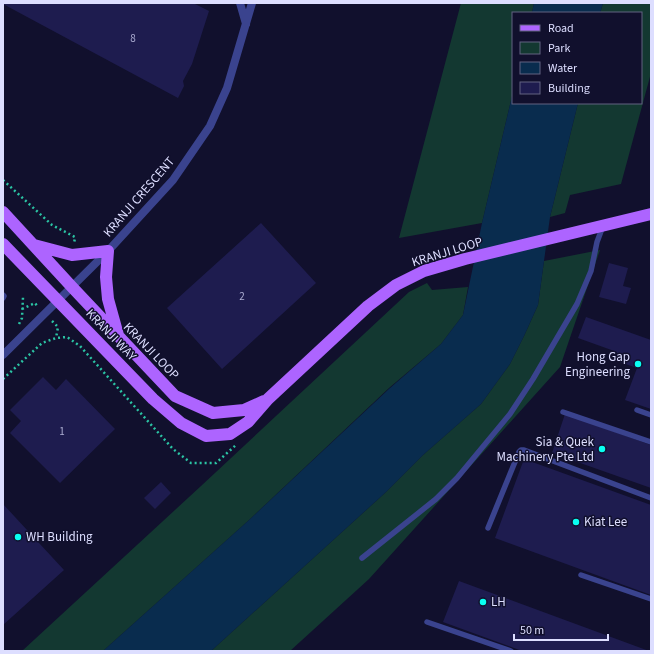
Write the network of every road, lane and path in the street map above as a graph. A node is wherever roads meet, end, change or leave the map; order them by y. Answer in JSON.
{"nodes":[{"id":1,"x":240,"y":3,"type":"edge"},
{"id":2,"x":252,"y":3,"type":"edge"},
{"id":3,"x":246,"y":24,"type":"junction"},
{"id":4,"x":3,"y":180,"type":"edge"},
{"id":5,"x":3,"y":212,"type":"edge"},
{"id":6,"x":651,"y":214,"type":"edge"},
{"id":7,"x":604,"y":225,"type":"junction"},
{"id":8,"x":3,"y":244,"type":"edge"},
{"id":9,"x":34,"y":245,"type":"junction"},
{"id":10,"x":108,"y":251,"type":"junction"},
{"id":11,"x":72,"y":255,"type":"junction"},
{"id":12,"x":72,"y":287,"type":"junction"},
{"id":13,"x":3,"y":295,"type":"edge"},
{"id":14,"x":23,"y":297,"type":"dead end"},
{"id":15,"x":3,"y":298,"type":"edge"},
{"id":16,"x":58,"y":301,"type":"junction"},
{"id":17,"x":18,"y":327,"type":"dead end"},
{"id":18,"x":119,"y":338,"type":"junction"},
{"id":19,"x":3,"y":355,"type":"edge"},
{"id":20,"x":3,"y":379,"type":"edge"},
{"id":21,"x":268,"y":399,"type":"junction"},
{"id":22,"x":637,"y":410,"type":"dead end"},
{"id":23,"x":563,"y":412,"type":"dead end"},
{"id":24,"x":651,"y":414,"type":"edge"},
{"id":25,"x":206,"y":436,"type":"joint"},
{"id":26,"x":239,"y":442,"type":"dead end"},
{"id":27,"x":651,"y":442,"type":"edge"},
{"id":28,"x":651,"y":498,"type":"edge"},
{"id":29,"x":488,"y":528,"type":"dead end"},
{"id":30,"x":362,"y":558,"type":"dead end"},
{"id":31,"x":581,"y":575,"type":"dead end"},
{"id":32,"x":651,"y":599,"type":"edge"},
{"id":33,"x":427,"y":622,"type":"dead end"},
{"id":34,"x":511,"y":651,"type":"edge"}],
"edges":[{"from":1,"to":3,"type":"street"},
{"from":2,"to":3,"type":"street","name":"KRANJI CRESCENT"},
{"from":3,"to":10,"type":"street","name":"KRANJI CRESCENT"},
{"from":4,"to":11,"type":"path"},
{"from":5,"to":9,"type":"main road"},
{"from":6,"to":7,"type":"main road","name":"KRANJI LOOP"},
{"from":7,"to":21,"type":"main road","name":"KRANJI LOOP"},
{"from":7,"to":30,"type":"lane"},
{"from":8,"to":16,"type":"main road","name":"KRANJI WAY"},
{"from":9,"to":11,"type":"main road"},
{"from":9,"to":12,"type":"main road"},
{"from":10,"to":11,"type":"main road"},
{"from":10,"to":12,"type":"street","name":"KRANJI CRESCENT"},
{"from":10,"to":18,"type":"main road"},
{"from":12,"to":16,"type":"street","name":"KRANJI CRESCENT"},
{"from":12,"to":18,"type":"main road","name":"KRANJI LOOP"},
{"from":13,"to":15,"type":"lane"},
{"from":14,"to":17,"type":"path"},
{"from":16,"to":19,"type":"street","name":"KRANJI CRESCENT"},
{"from":16,"to":25,"type":"main road","name":"KRANJI WAY"},
{"from":18,"to":21,"type":"main road","name":"KRANJI LOOP"},
{"from":20,"to":26,"type":"path"},
{"from":21,"to":25,"type":"main road","name":"KRANJI LOOP"},
{"from":22,"to":24,"type":"lane"},
{"from":23,"to":27,"type":"lane"},
{"from":28,"to":29,"type":"lane"},
{"from":31,"to":32,"type":"lane"},
{"from":33,"to":34,"type":"lane"}]}
